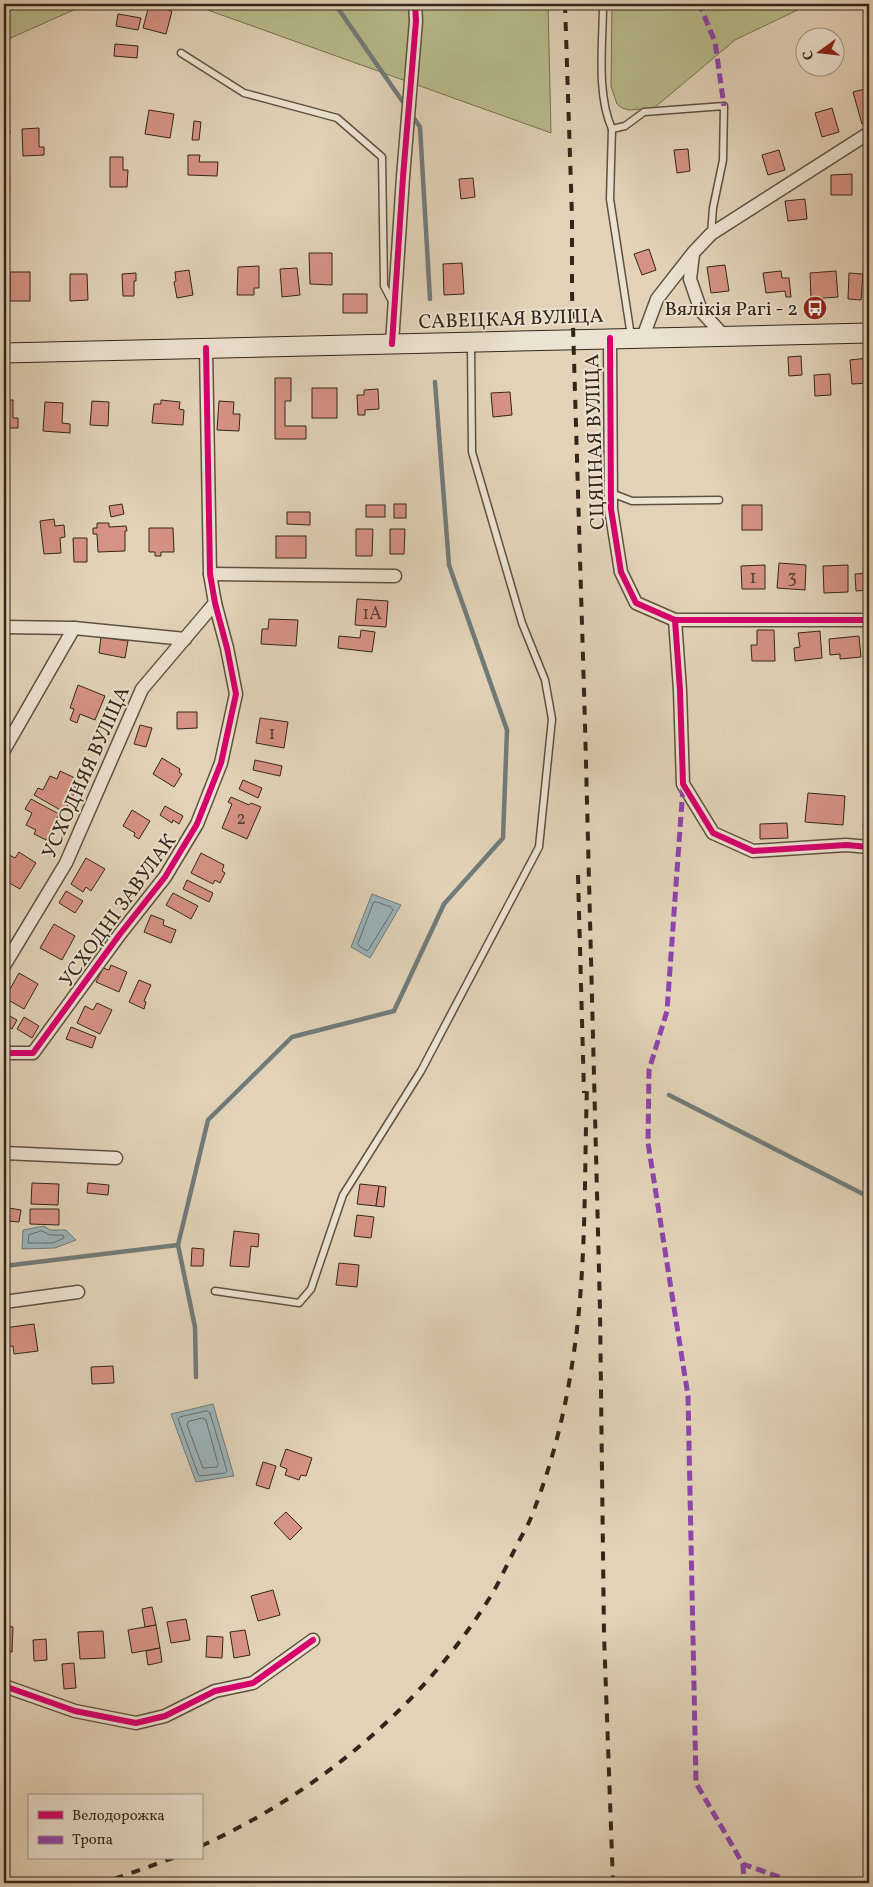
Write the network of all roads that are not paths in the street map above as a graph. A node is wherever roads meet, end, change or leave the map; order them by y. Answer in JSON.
{"nodes":[{"id":1,"x":415,"y":4,"type":"edge"},
{"id":2,"x":604,"y":4,"type":"edge"},
{"id":3,"x":181,"y":53,"type":"dead end"},
{"id":4,"x":612,"y":129,"type":"junction"},
{"id":5,"x":869,"y":134,"type":"edge"},
{"id":6,"x":711,"y":234,"type":"junction"},
{"id":7,"x":693,"y":253,"type":"junction"},
{"id":8,"x":396,"y":309,"type":"junction"},
{"id":9,"x":869,"y":333,"type":"edge"},
{"id":10,"x":724,"y":336,"type":"junction"},
{"id":11,"x":637,"y":337,"type":"junction"},
{"id":12,"x":610,"y":338,"type":"junction"},
{"id":13,"x":471,"y":341,"type":"junction"},
{"id":14,"x":392,"y":344,"type":"junction"},
{"id":15,"x":206,"y":348,"type":"junction"},
{"id":16,"x":4,"y":353,"type":"edge"},
{"id":17,"x":611,"y":493,"type":"junction"},
{"id":18,"x":719,"y":500,"type":"dead end"},
{"id":19,"x":210,"y":574,"type":"junction"},
{"id":20,"x":395,"y":576,"type":"dead end"},
{"id":21,"x":215,"y":603,"type":"junction"},
{"id":22,"x":674,"y":620,"type":"junction"},
{"id":23,"x":869,"y":620,"type":"edge"},
{"id":24,"x":4,"y":627,"type":"edge"},
{"id":25,"x":74,"y":628,"type":"junction"},
{"id":26,"x":185,"y":639,"type":"junction"},
{"id":27,"x":5,"y":746,"type":"edge"},
{"id":28,"x":869,"y":847,"type":"edge"},
{"id":29,"x":4,"y":966,"type":"edge"},
{"id":30,"x":4,"y":1053,"type":"edge"},
{"id":31,"x":4,"y":1153,"type":"edge"},
{"id":32,"x":116,"y":1158,"type":"dead end"},
{"id":33,"x":215,"y":1291,"type":"dead end"},
{"id":34,"x":78,"y":1292,"type":"dead end"},
{"id":35,"x":4,"y":1302,"type":"edge"},
{"id":36,"x":312,"y":1640,"type":"dead end"},
{"id":37,"x":4,"y":1686,"type":"edge"}],
"edges":[{"from":1,"to":8,"type":"street"},
{"from":2,"to":4,"type":"lane"},
{"from":3,"to":8,"type":"lane"},
{"from":4,"to":6,"type":"lane"},
{"from":4,"to":11,"type":"lane"},
{"from":5,"to":6,"type":"street"},
{"from":6,"to":7,"type":"street"},
{"from":7,"to":10,"type":"street"},
{"from":7,"to":11,"type":"street"},
{"from":8,"to":14,"type":"street"},
{"from":9,"to":10,"type":"main road","name":"САВЕЦКАЯ ВУЛІЦА"},
{"from":10,"to":11,"type":"main road","name":"САВЕЦКАЯ ВУЛІЦА"},
{"from":11,"to":12,"type":"main road","name":"САВЕЦКАЯ ВУЛІЦА"},
{"from":12,"to":13,"type":"main road","name":"САВЕЦКАЯ ВУЛІЦА"},
{"from":12,"to":17,"type":"street","name":"СЦЯПНАЯ ВУЛІЦА"},
{"from":13,"to":14,"type":"main road","name":"САВЕЦКАЯ ВУЛІЦА"},
{"from":13,"to":33,"type":"lane"},
{"from":14,"to":15,"type":"main road","name":"САВЕЦКАЯ ВУЛІЦА"},
{"from":15,"to":16,"type":"main road","name":"САВЕЦКАЯ ВУЛІЦА"},
{"from":15,"to":19,"type":"street","name":"УСХОДНІ ЗАВУЛАК"},
{"from":17,"to":18,"type":"lane"},
{"from":17,"to":22,"type":"street","name":"СЦЯПНАЯ ВУЛІЦА"},
{"from":19,"to":20,"type":"street"},
{"from":19,"to":21,"type":"street","name":"УСХОДНІ ЗАВУЛАК"},
{"from":21,"to":26,"type":"street","name":"УСХОДНЯЯ ВУЛІЦА"},
{"from":21,"to":30,"type":"street","name":"УСХОДНІ ЗАВУЛАК"},
{"from":22,"to":23,"type":"street","name":"СЦЯПНАЯ ВУЛІЦА"},
{"from":22,"to":28,"type":"street"},
{"from":24,"to":25,"type":"street"},
{"from":25,"to":26,"type":"street"},
{"from":25,"to":27,"type":"street"},
{"from":26,"to":29,"type":"street","name":"УСХОДНЯЯ ВУЛІЦА"},
{"from":31,"to":32,"type":"street"},
{"from":34,"to":35,"type":"street"},
{"from":36,"to":37,"type":"street"}]}
